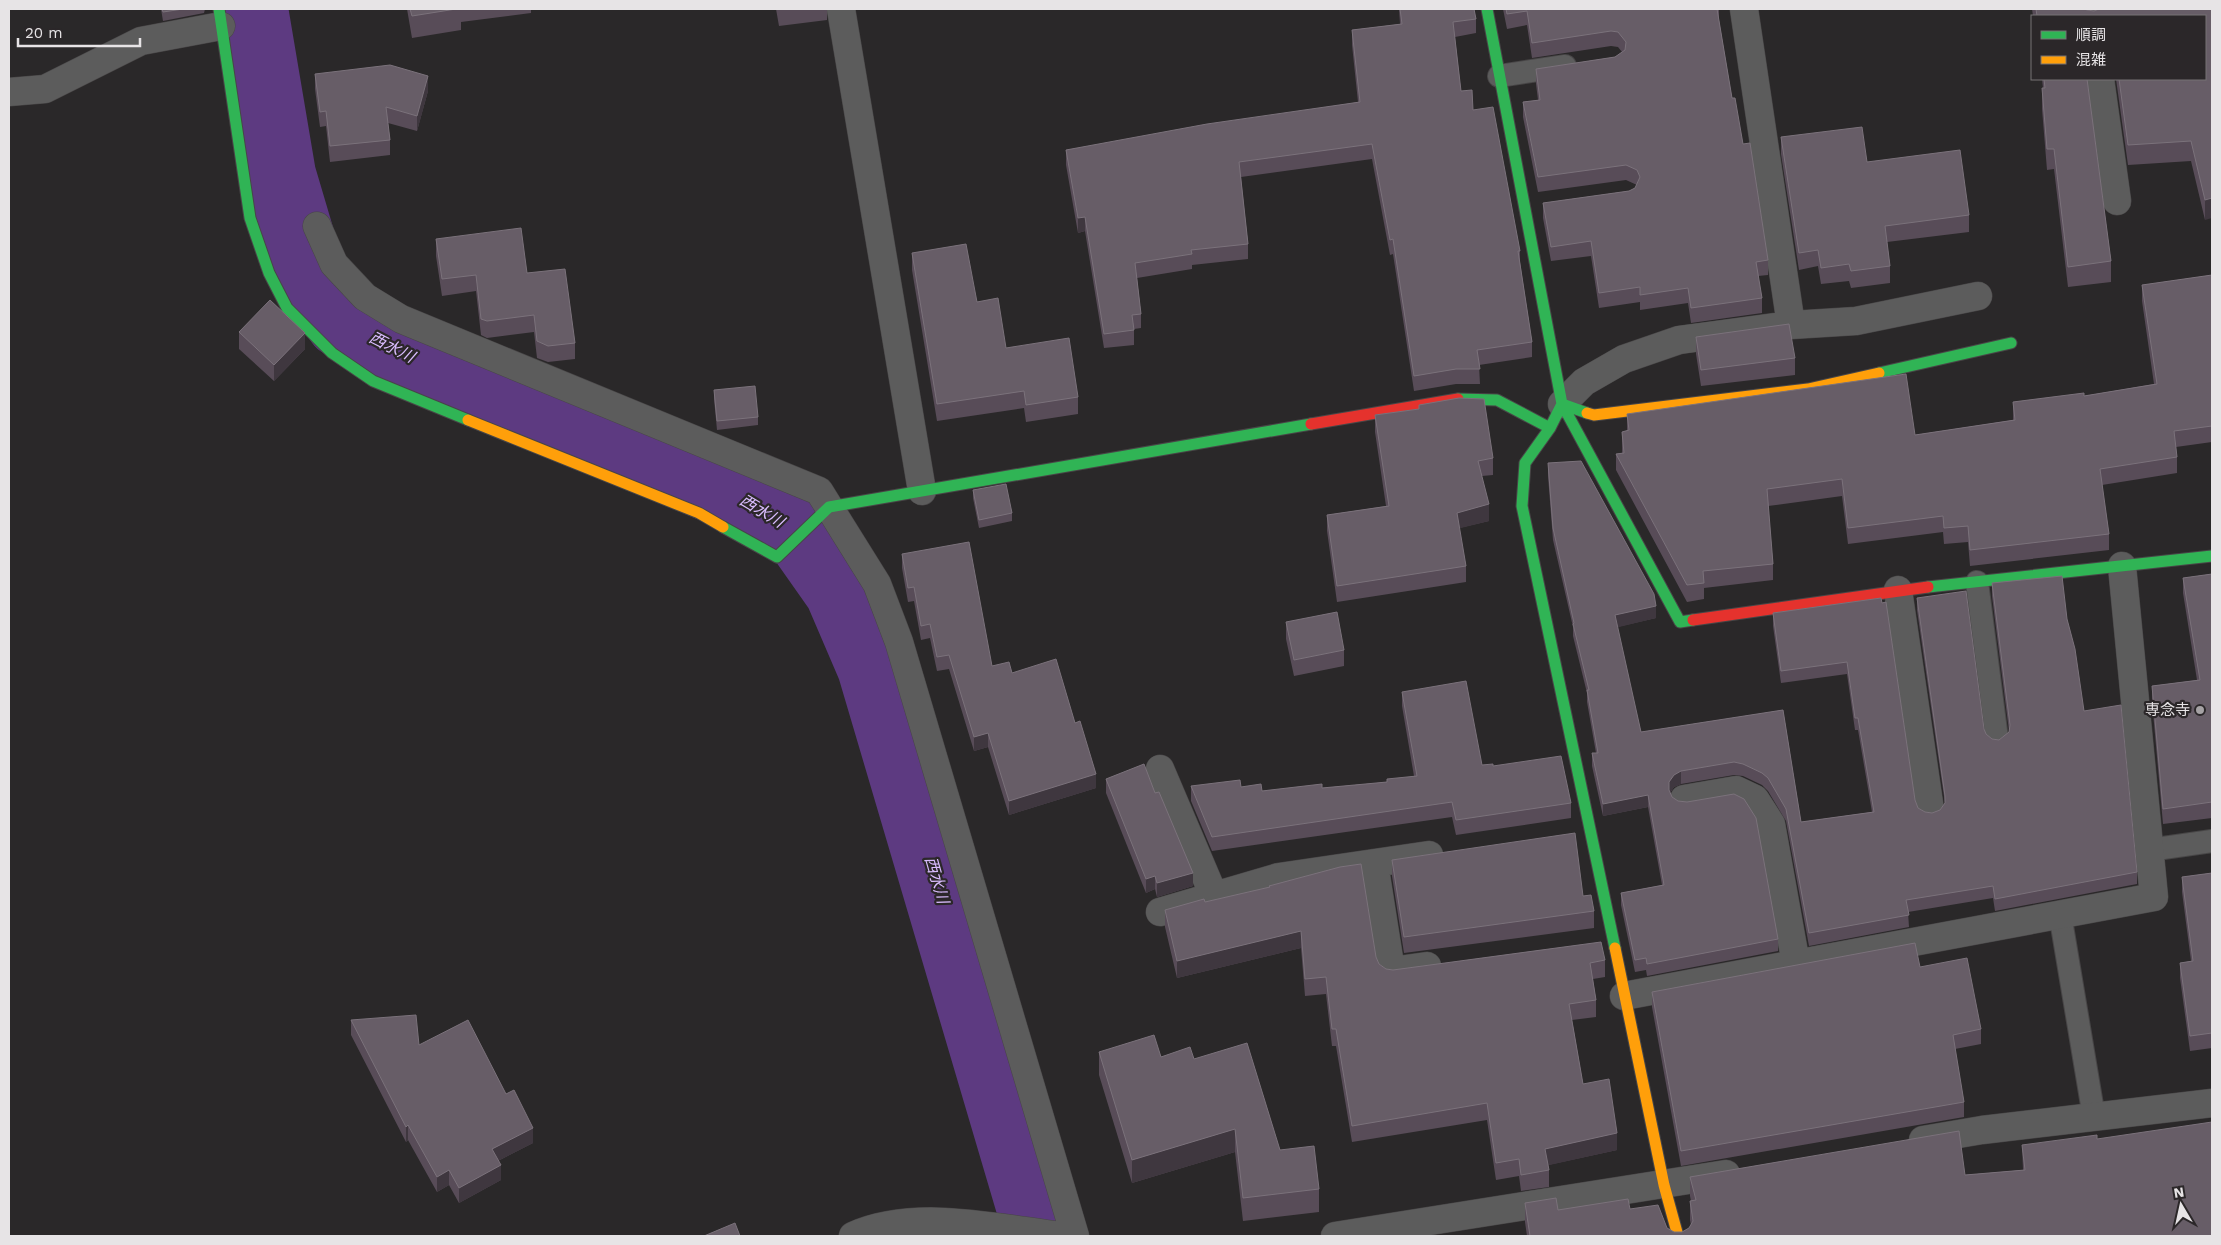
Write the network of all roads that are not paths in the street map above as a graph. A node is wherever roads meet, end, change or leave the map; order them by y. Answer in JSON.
{"nodes":[{"id":1,"x":841,"y":9,"type":"edge"},
{"id":2,"x":1486,"y":9,"type":"edge"},
{"id":3,"x":1744,"y":9,"type":"edge"},
{"id":4,"x":220,"y":17,"type":"edge"},
{"id":5,"x":1584,"y":63,"type":"edge"},
{"id":6,"x":1499,"y":76,"type":"junction"},
{"id":7,"x":2100,"y":80,"type":"edge"},
{"id":8,"x":9,"y":92,"type":"edge"},
{"id":9,"x":2117,"y":201,"type":"dead end"},
{"id":10,"x":317,"y":226,"type":"dead end"},
{"id":11,"x":1978,"y":296,"type":"dead end"},
{"id":12,"x":1791,"y":325,"type":"junction"},
{"id":13,"x":2011,"y":343,"type":"dead end"},
{"id":14,"x":1562,"y":404,"type":"junction"},
{"id":15,"x":1550,"y":428,"type":"junction"},
{"id":16,"x":922,"y":491,"type":"junction"},
{"id":17,"x":829,"y":506,"type":"junction"},
{"id":18,"x":2212,"y":556,"type":"edge"},
{"id":19,"x":2122,"y":566,"type":"junction"},
{"id":20,"x":1977,"y":582,"type":"junction"},
{"id":21,"x":1898,"y":590,"type":"junction"},
{"id":22,"x":1998,"y":739,"type":"edge"},
{"id":23,"x":1160,"y":769,"type":"dead end"},
{"id":24,"x":1684,"y":798,"type":"dead end"},
{"id":25,"x":1930,"y":810,"type":"dead end"},
{"id":26,"x":2212,"y":841,"type":"edge"},
{"id":27,"x":2149,"y":850,"type":"junction"},
{"id":28,"x":1452,"y":851,"type":"edge"},
{"id":29,"x":1374,"y":863,"type":"junction"},
{"id":30,"x":1214,"y":896,"type":"junction"},
{"id":31,"x":1160,"y":912,"type":"dead end"},
{"id":32,"x":2060,"y":914,"type":"junction"},
{"id":33,"x":1449,"y":963,"type":"edge"},
{"id":34,"x":1796,"y":964,"type":"junction"},
{"id":35,"x":1624,"y":996,"type":"junction"},
{"id":36,"x":2212,"y":1103,"type":"edge"},
{"id":37,"x":2094,"y":1117,"type":"junction"},
{"id":38,"x":1895,"y":1145,"type":"edge"},
{"id":39,"x":1750,"y":1170,"type":"edge"},
{"id":40,"x":1664,"y":1185,"type":"junction"},
{"id":41,"x":997,"y":1232,"type":"edge"},
{"id":42,"x":854,"y":1236,"type":"edge"},
{"id":43,"x":1061,"y":1236,"type":"edge"},
{"id":44,"x":1075,"y":1236,"type":"edge"},
{"id":45,"x":1335,"y":1236,"type":"edge"},
{"id":46,"x":1678,"y":1236,"type":"edge"}],
"edges":[{"from":1,"to":16,"type":"street"},
{"from":2,"to":6,"type":"street"},
{"from":3,"to":12,"type":"street"},
{"from":4,"to":8,"type":"street"},
{"from":4,"to":17,"type":"street"},
{"from":5,"to":6,"type":"lane"},
{"from":6,"to":14,"type":"street"},
{"from":7,"to":9,"type":"street"},
{"from":10,"to":17,"type":"street"},
{"from":11,"to":12,"type":"street"},
{"from":12,"to":14,"type":"street"},
{"from":13,"to":14,"type":"street"},
{"from":14,"to":15,"type":"street"},
{"from":14,"to":21,"type":"street"},
{"from":15,"to":16,"type":"street"},
{"from":15,"to":35,"type":"street"},
{"from":16,"to":17,"type":"street"},
{"from":17,"to":44,"type":"street"},
{"from":18,"to":19,"type":"street"},
{"from":19,"to":20,"type":"street"},
{"from":19,"to":27,"type":"street"},
{"from":20,"to":21,"type":"street"},
{"from":20,"to":22,"type":"lane"},
{"from":21,"to":25,"type":"street"},
{"from":23,"to":30,"type":"street"},
{"from":24,"to":34,"type":"street"},
{"from":26,"to":27,"type":"lane"},
{"from":27,"to":32,"type":"street"},
{"from":28,"to":29,"type":"street"},
{"from":29,"to":30,"type":"street"},
{"from":29,"to":33,"type":"street"},
{"from":30,"to":31,"type":"street"},
{"from":32,"to":34,"type":"street"},
{"from":32,"to":37,"type":"lane"},
{"from":34,"to":35,"type":"street"},
{"from":35,"to":40,"type":"street"},
{"from":36,"to":37,"type":"street"},
{"from":37,"to":38,"type":"street"},
{"from":39,"to":40,"type":"street"},
{"from":40,"to":45,"type":"street"},
{"from":40,"to":46,"type":"street"},
{"from":41,"to":42,"type":"street"},
{"from":41,"to":43,"type":"street"}]}
